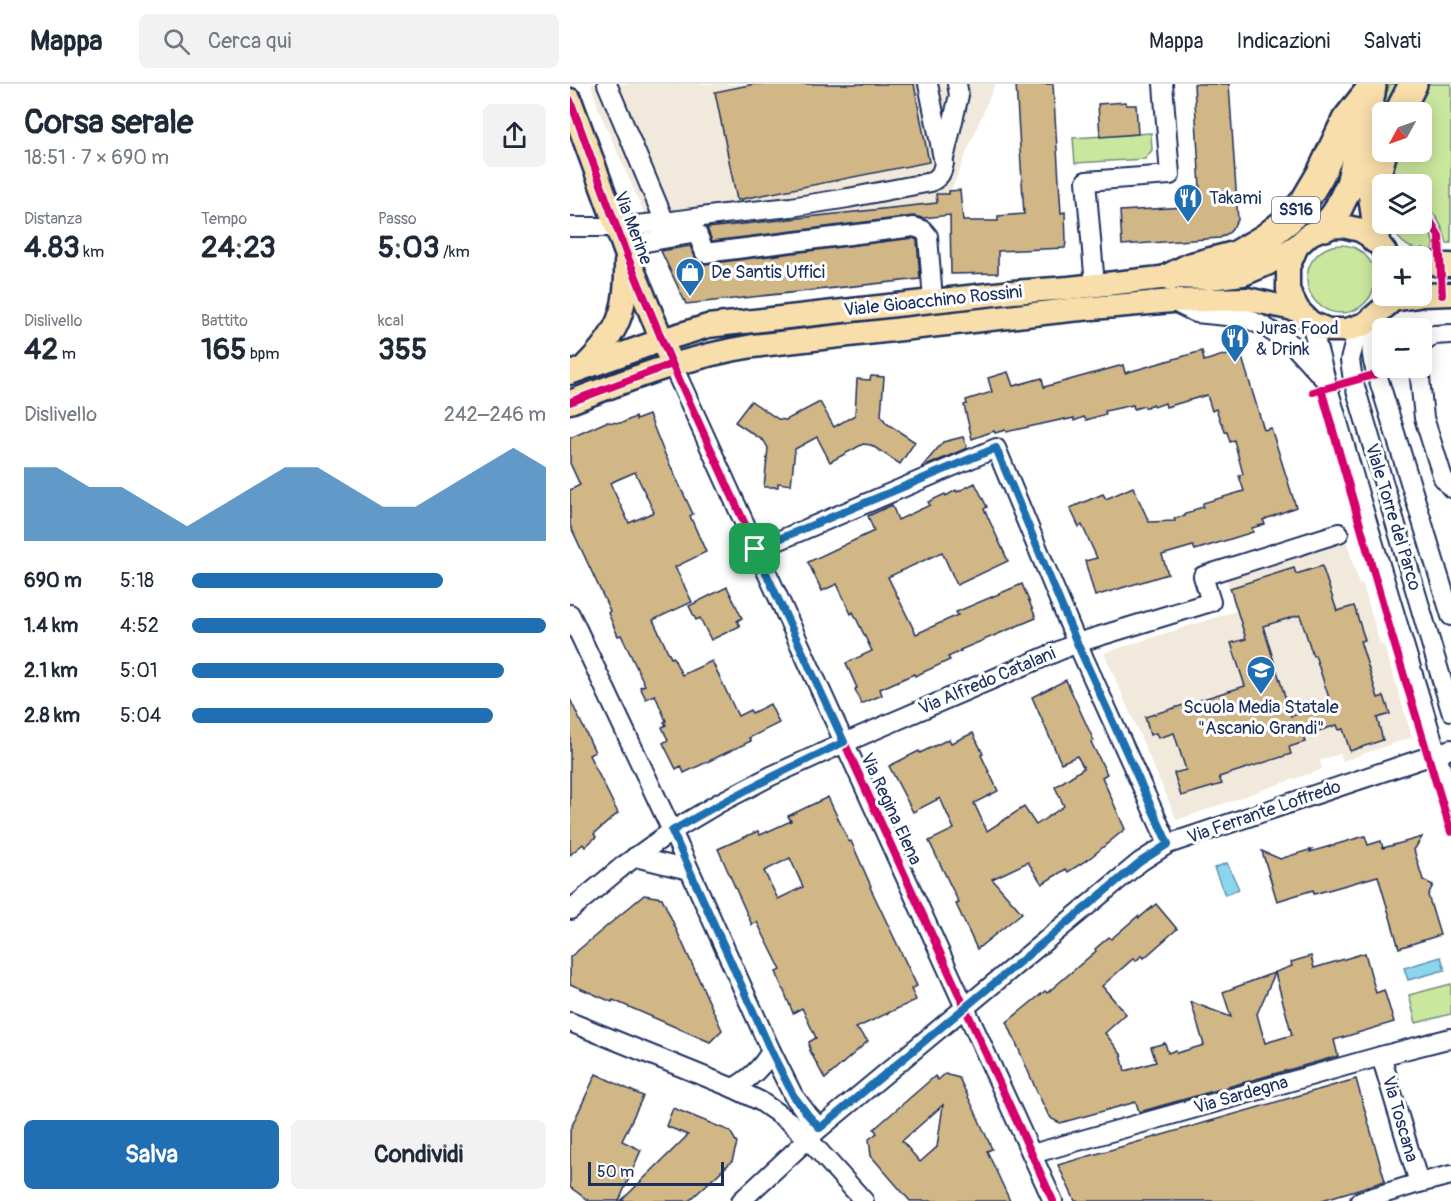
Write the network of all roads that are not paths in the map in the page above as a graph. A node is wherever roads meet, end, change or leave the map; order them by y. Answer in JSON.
{"nodes":[{"id":1,"x":607,"y":84,"type":"edge"},
{"id":2,"x":928,"y":84,"type":"edge"},
{"id":3,"x":957,"y":84,"type":"edge"},
{"id":4,"x":1163,"y":84,"type":"edge"},
{"id":5,"x":1413,"y":84,"type":"edge"},
{"id":6,"x":1373,"y":86,"type":"edge"},
{"id":7,"x":570,"y":100,"type":"edge"},
{"id":8,"x":1404,"y":102,"type":"edge"},
{"id":9,"x":1380,"y":162,"type":"edge"},
{"id":10,"x":944,"y":163,"type":"junction"},
{"id":11,"x":665,"y":222,"type":"junction"},
{"id":12,"x":570,"y":227,"type":"edge"},
{"id":13,"x":1325,"y":227,"type":"junction"},
{"id":14,"x":622,"y":242,"type":"junction"},
{"id":15,"x":1297,"y":246,"type":"junction"},
{"id":16,"x":1380,"y":246,"type":"edge"},
{"id":17,"x":1384,"y":246,"type":"edge"},
{"id":18,"x":1432,"y":264,"type":"edge"},
{"id":19,"x":1451,"y":265,"type":"edge"},
{"id":20,"x":1095,"y":285,"type":"junction"},
{"id":21,"x":1171,"y":289,"type":"junction"},
{"id":22,"x":1451,"y":294,"type":"edge"},
{"id":23,"x":1432,"y":295,"type":"edge"},
{"id":24,"x":933,"y":300,"type":"junction"},
{"id":25,"x":1378,"y":310,"type":"edge"},
{"id":26,"x":1304,"y":316,"type":"junction"},
{"id":27,"x":1451,"y":334,"type":"edge"},
{"id":28,"x":1432,"y":336,"type":"edge"},
{"id":29,"x":662,"y":340,"type":"junction"},
{"id":30,"x":672,"y":364,"type":"junction"},
{"id":31,"x":576,"y":371,"type":"edge"},
{"id":32,"x":1420,"y":378,"type":"edge"},
{"id":33,"x":1326,"y":381,"type":"junction"},
{"id":34,"x":570,"y":402,"type":"edge"},
{"id":35,"x":1451,"y":488,"type":"edge"},
{"id":36,"x":1339,"y":533,"type":"dead end"},
{"id":37,"x":755,"y":549,"type":"junction"},
{"id":38,"x":570,"y":614,"type":"edge"},
{"id":39,"x":1451,"y":616,"type":"edge"},
{"id":40,"x":1077,"y":643,"type":"junction"},
{"id":41,"x":1451,"y":711,"type":"edge"},
{"id":42,"x":844,"y":742,"type":"junction"},
{"id":43,"x":1443,"y":751,"type":"edge"},
{"id":44,"x":1451,"y":801,"type":"edge"},
{"id":45,"x":672,"y":831,"type":"junction"},
{"id":46,"x":1168,"y":844,"type":"junction"},
{"id":47,"x":635,"y":857,"type":"junction"},
{"id":48,"x":689,"y":870,"type":"junction"},
{"id":49,"x":572,"y":903,"type":"edge"},
{"id":50,"x":965,"y":1008,"type":"junction"},
{"id":51,"x":570,"y":1022,"type":"edge"},
{"id":52,"x":1451,"y":1038,"type":"edge"},
{"id":53,"x":771,"y":1051,"type":"junction"},
{"id":54,"x":1381,"y":1056,"type":"junction"},
{"id":55,"x":733,"y":1088,"type":"junction"},
{"id":56,"x":814,"y":1134,"type":"junction"},
{"id":57,"x":1032,"y":1154,"type":"junction"},
{"id":58,"x":1451,"y":1175,"type":"edge"},
{"id":59,"x":1419,"y":1183,"type":"junction"},
{"id":60,"x":741,"y":1201,"type":"edge"},
{"id":61,"x":864,"y":1201,"type":"edge"},
{"id":62,"x":1053,"y":1201,"type":"edge"},
{"id":63,"x":1360,"y":1201,"type":"edge"}],
"edges":[{"from":1,"to":11,"type":"street"},
{"from":2,"to":10,"type":"street"},
{"from":3,"to":10,"type":"street"},
{"from":4,"to":20,"type":"street"},
{"from":5,"to":8,"type":"highway"},
{"from":6,"to":13,"type":"highway","number":"SS16"},
{"from":6,"to":21,"type":"highway","number":"SS16"},
{"from":7,"to":14,"type":"main road","name":"Via Merine"},
{"from":9,"to":17,"type":"highway"},
{"from":10,"to":11,"type":"street"},
{"from":11,"to":14,"type":"street"},
{"from":12,"to":14,"type":"street"},
{"from":13,"to":15,"type":"main road","name":"Viale Gioacchino Rossini"},
{"from":13,"to":16,"type":"main road"},
{"from":14,"to":24,"type":"street"},
{"from":14,"to":29,"type":"main road","name":"Via Merine"},
{"from":14,"to":31,"type":"main road","name":"Via Merine"},
{"from":15,"to":21,"type":"main road","name":"Viale Gioacchino Rossini"},
{"from":15,"to":26,"type":"main road"},
{"from":18,"to":19,"type":"main road"},
{"from":20,"to":21,"type":"main road","name":"Viale Gioacchino Rossini"},
{"from":20,"to":24,"type":"main road","name":"Viale Gioacchino Rossini"},
{"from":21,"to":26,"type":"main road","name":"Viale Gioacchino Rossini"},
{"from":21,"to":30,"type":"main road","name":"Viale Gioacchino Rossini"},
{"from":21,"to":33,"type":"street"},
{"from":22,"to":23,"type":"main road","name":"Viale Gioacchino Rossini"},
{"from":24,"to":29,"type":"main road","name":"Viale Gioacchino Rossini"},
{"from":25,"to":26,"type":"main road","name":"Viale Gioacchino Rossini"},
{"from":25,"to":39,"type":"street","name":"Viale Torre del Parco"},
{"from":25,"to":41,"type":"street","name":"Viale Torre del Parco"},
{"from":26,"to":33,"type":"street","name":"Viale Torre del Parco"},
{"from":27,"to":28,"type":"street"},
{"from":29,"to":30,"type":"main road","name":"Via Merine"},
{"from":29,"to":31,"type":"main road","name":"Viale Gioacchino Rossini"},
{"from":30,"to":34,"type":"main road","name":"Viale Gioacchino Rossini"},
{"from":30,"to":37,"type":"street","name":"Via Regina Elena"},
{"from":32,"to":35,"type":"street"},
{"from":33,"to":43,"type":"street","name":"Viale Torre del Parco"},
{"from":36,"to":40,"type":"street","name":"Via Alfredo Catalani"},
{"from":37,"to":40,"type":"street"},
{"from":37,"to":42,"type":"street","name":"Via Regina Elena"},
{"from":38,"to":45,"type":"street"},
{"from":40,"to":42,"type":"street","name":"Via Alfredo Catalani"},
{"from":40,"to":46,"type":"street"},
{"from":42,"to":45,"type":"street","name":"Via Alfredo Catalani"},
{"from":42,"to":50,"type":"street","name":"Via Regina Elena"},
{"from":43,"to":44,"type":"street","name":"Viale Torre del Parco"},
{"from":43,"to":46,"type":"street","name":"Via Ferrante Loffredo"},
{"from":45,"to":47,"type":"street","name":"Via Alfredo Catalani"},
{"from":45,"to":48,"type":"street"},
{"from":46,"to":50,"type":"street","name":"Via Ferrante Loffredo"},
{"from":47,"to":48,"type":"street"},
{"from":47,"to":49,"type":"street","name":"Via Alfredo Catalani"},
{"from":48,"to":53,"type":"street"},
{"from":50,"to":56,"type":"street","name":"Via Ferrante Loffredo"},
{"from":50,"to":57,"type":"street","name":"Via Regina Elena"},
{"from":51,"to":55,"type":"street"},
{"from":52,"to":54,"type":"street","name":"Via Sardegna"},
{"from":53,"to":55,"type":"street"},
{"from":53,"to":56,"type":"street"},
{"from":54,"to":57,"type":"street","name":"Via Sardegna"},
{"from":54,"to":59,"type":"street","name":"Via Toscana"},
{"from":55,"to":56,"type":"street"},
{"from":56,"to":60,"type":"street","name":"Via Ferrante Loffredo"},
{"from":56,"to":61,"type":"street"},
{"from":57,"to":62,"type":"street","name":"Via Regina Elena"},
{"from":58,"to":59,"type":"street"},
{"from":59,"to":63,"type":"street"}]}
